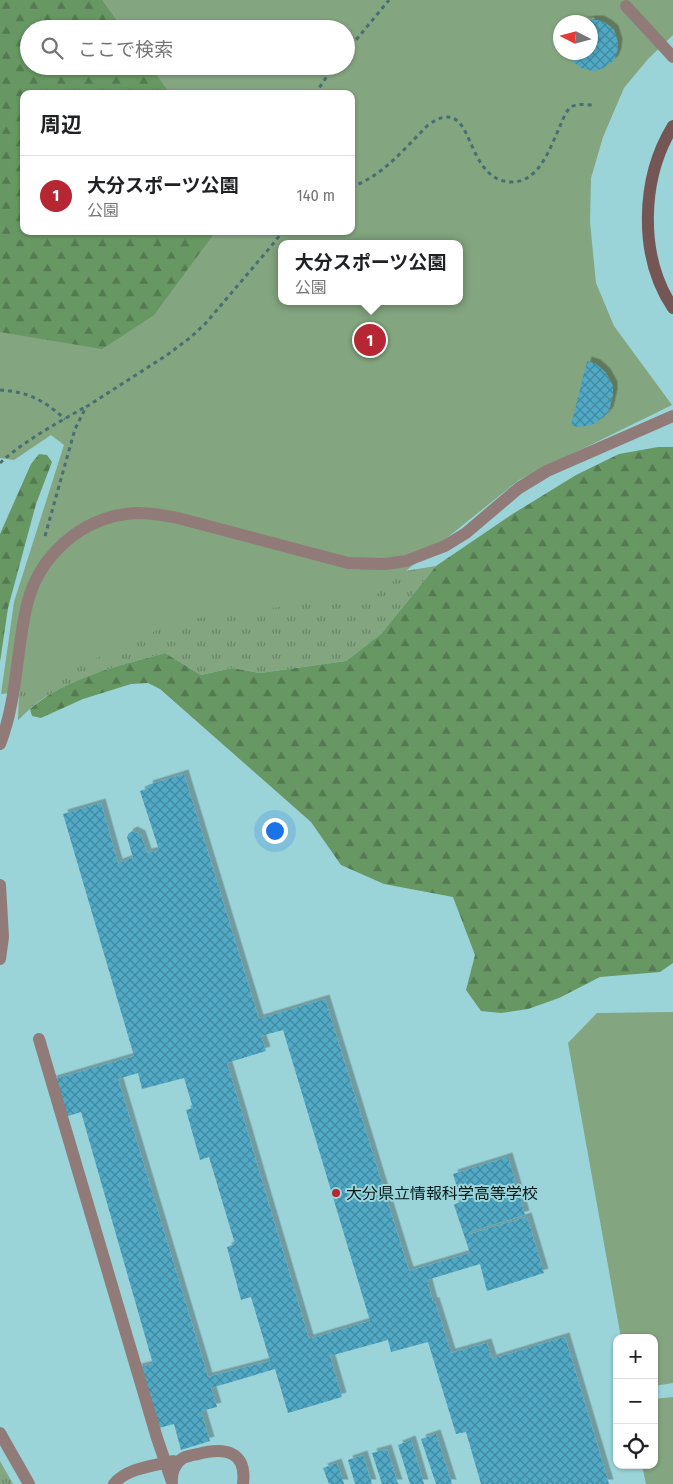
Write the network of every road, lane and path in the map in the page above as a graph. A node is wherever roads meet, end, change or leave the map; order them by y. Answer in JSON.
{"nodes":[{"id":1,"x":389,"y":0,"type":"edge"},
{"id":2,"x":623,"y":3,"type":"edge"},
{"id":3,"x":355,"y":41,"type":"edge"},
{"id":4,"x":673,"y":58,"type":"edge"},
{"id":5,"x":328,"y":75,"type":"edge"},
{"id":6,"x":318,"y":90,"type":"edge"},
{"id":7,"x":593,"y":105,"type":"dead end"},
{"id":8,"x":673,"y":126,"type":"edge"},
{"id":9,"x":355,"y":186,"type":"edge"},
{"id":10,"x":279,"y":235,"type":"edge"},
{"id":11,"x":673,"y":308,"type":"edge"},
{"id":12,"x":0,"y":390,"type":"edge"},
{"id":13,"x":86,"y":407,"type":"junction"},
{"id":14,"x":673,"y":416,"type":"edge"},
{"id":15,"x":64,"y":419,"type":"junction"},
{"id":16,"x":0,"y":463,"type":"edge"},
{"id":17,"x":44,"y":540,"type":"dead end"},
{"id":18,"x":0,"y":744,"type":"edge"},
{"id":19,"x":0,"y":885,"type":"edge"},
{"id":20,"x":0,"y":959,"type":"edge"},
{"id":21,"x":39,"y":1039,"type":"dead end"},
{"id":22,"x":0,"y":1433,"type":"edge"},
{"id":23,"x":182,"y":1458,"type":"junction"},
{"id":24,"x":166,"y":1463,"type":"junction"},
{"id":25,"x":172,"y":1482,"type":"edge"},
{"id":26,"x":28,"y":1484,"type":"edge"},
{"id":27,"x":114,"y":1484,"type":"edge"},
{"id":28,"x":243,"y":1484,"type":"edge"}],
"edges":[{"from":1,"to":3,"type":"path"},
{"from":2,"to":4,"type":"street"},
{"from":5,"to":6,"type":"path"},
{"from":7,"to":9,"type":"path"},
{"from":8,"to":11,"type":"street"},
{"from":10,"to":13,"type":"path"},
{"from":12,"to":15,"type":"path"},
{"from":13,"to":15,"type":"path"},
{"from":13,"to":17,"type":"path"},
{"from":14,"to":18,"type":"street"},
{"from":15,"to":16,"type":"path"},
{"from":19,"to":20,"type":"street"},
{"from":21,"to":24,"type":"street"},
{"from":22,"to":26,"type":"street"},
{"from":23,"to":24,"type":"street"},
{"from":23,"to":25,"type":"street"},
{"from":23,"to":28,"type":"street"},
{"from":24,"to":25,"type":"street"},
{"from":24,"to":27,"type":"street"}]}
